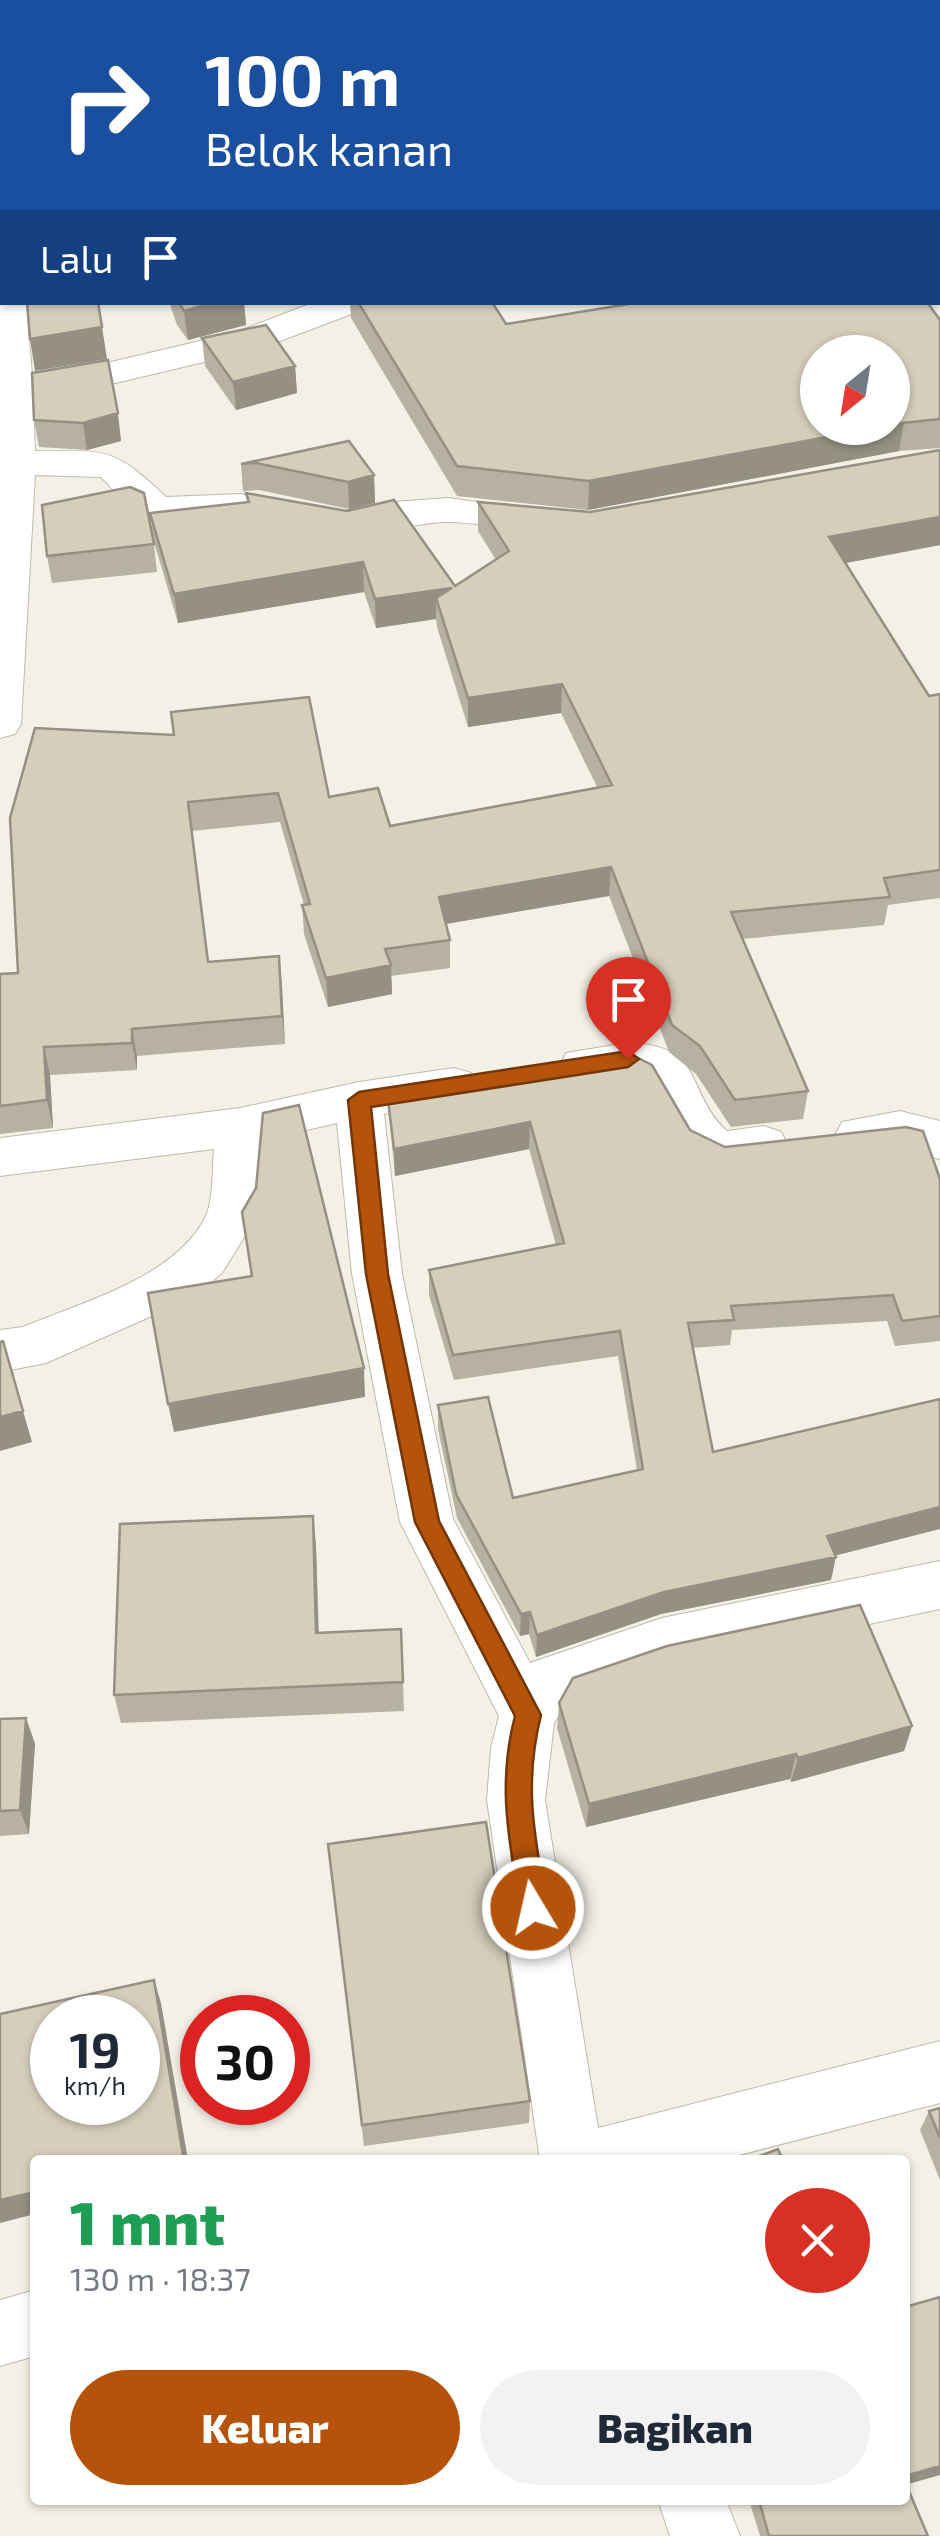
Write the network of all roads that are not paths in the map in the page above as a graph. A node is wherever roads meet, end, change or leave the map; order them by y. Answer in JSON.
{"nodes":[{"id":1,"x":8,"y":305,"type":"edge"},
{"id":2,"x":341,"y":305,"type":"edge"},
{"id":3,"x":18,"y":388,"type":"junction"},
{"id":4,"x":15,"y":463,"type":"junction"},
{"id":5,"x":588,"y":526,"type":"edge"},
{"id":6,"x":0,"y":724,"type":"edge"},
{"id":7,"x":359,"y":1100,"type":"junction"},
{"id":8,"x":240,"y":1127,"type":"junction"},
{"id":9,"x":940,"y":1140,"type":"edge"},
{"id":10,"x":0,"y":1158,"type":"edge"},
{"id":11,"x":0,"y":1351,"type":"edge"},
{"id":12,"x":940,"y":1586,"type":"edge"},
{"id":13,"x":528,"y":1715,"type":"junction"},
{"id":14,"x":940,"y":2072,"type":"edge"},
{"id":15,"x":571,"y":2155,"type":"edge"},
{"id":16,"x":616,"y":2155,"type":"edge"},
{"id":17,"x":30,"y":2324,"type":"edge"},
{"id":18,"x":0,"y":2333,"type":"edge"},
{"id":19,"x":694,"y":2505,"type":"edge"},
{"id":20,"x":705,"y":2536,"type":"edge"}],
"edges":[{"from":1,"to":3,"type":"street"},
{"from":2,"to":3,"type":"street"},
{"from":3,"to":4,"type":"street"},
{"from":4,"to":5,"type":"street"},
{"from":4,"to":6,"type":"street"},
{"from":7,"to":8,"type":"street"},
{"from":7,"to":9,"type":"street"},
{"from":7,"to":13,"type":"street"},
{"from":8,"to":10,"type":"street"},
{"from":8,"to":11,"type":"street"},
{"from":12,"to":13,"type":"street"},
{"from":13,"to":15,"type":"street"},
{"from":14,"to":16,"type":"street"},
{"from":17,"to":18,"type":"street"},
{"from":19,"to":20,"type":"street"}]}
